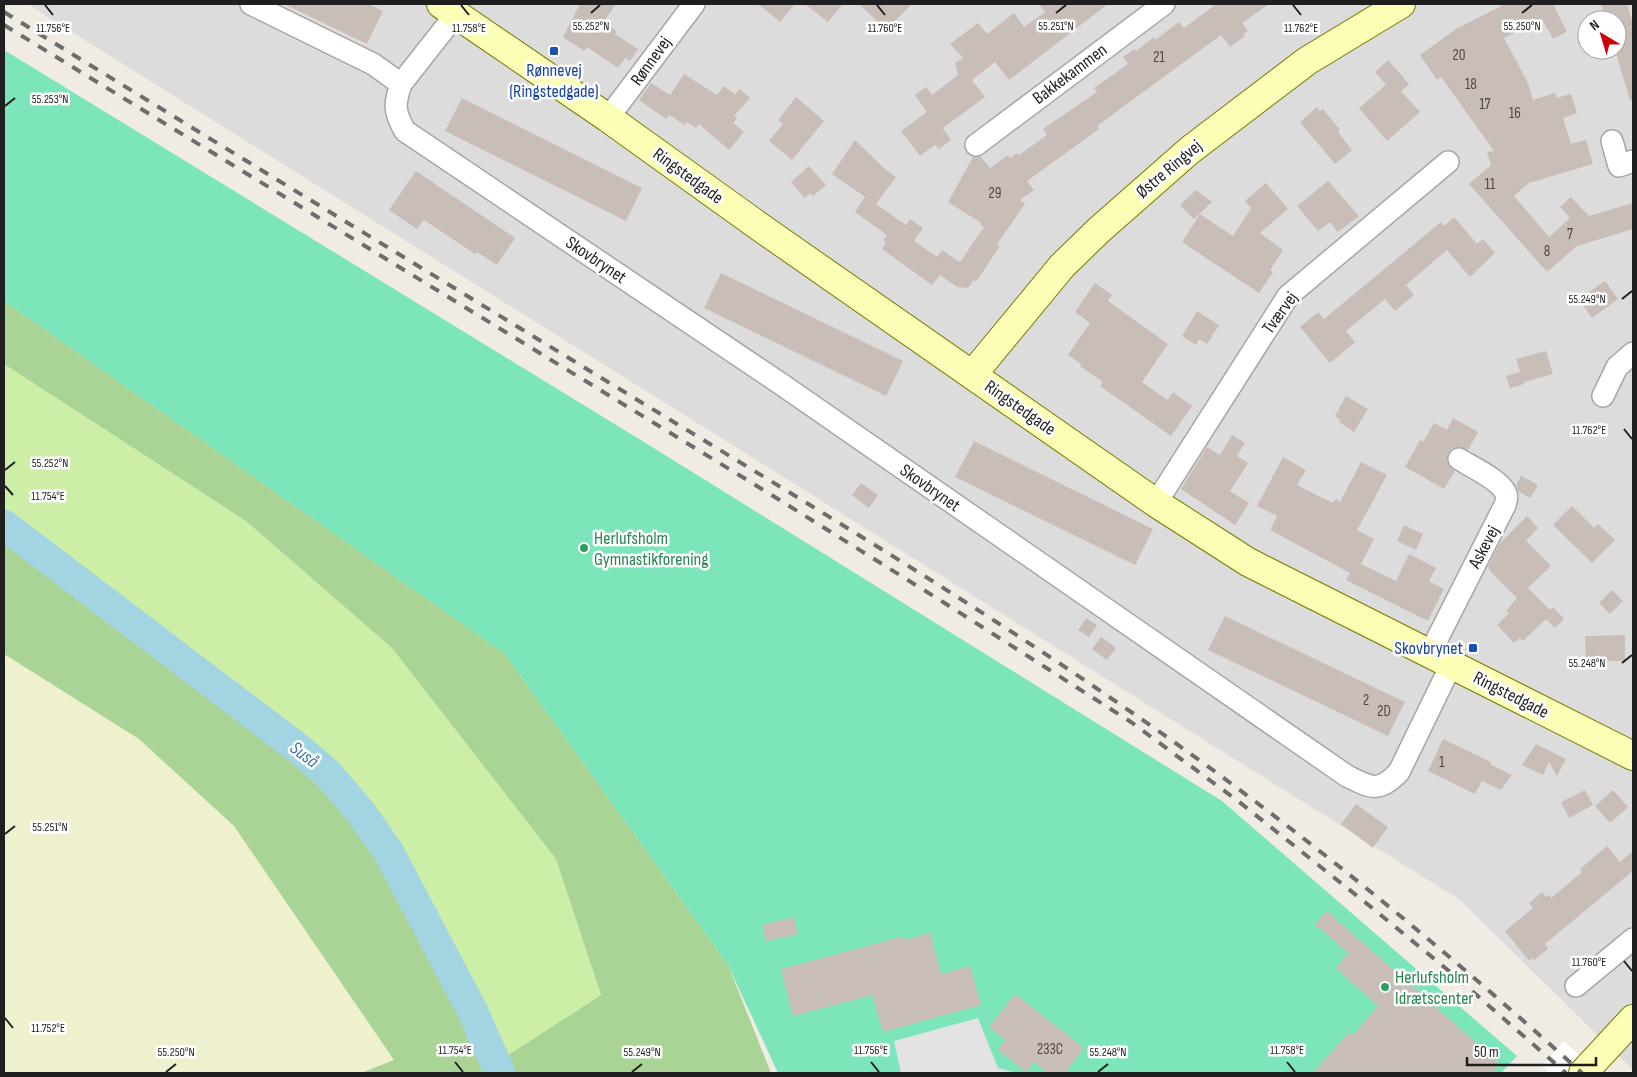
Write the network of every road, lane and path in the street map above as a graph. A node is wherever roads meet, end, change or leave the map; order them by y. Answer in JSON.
{"nodes":[{"id":1,"x":250,"y":4,"type":"edge"},
{"id":2,"x":694,"y":4,"type":"edge"},
{"id":3,"x":1164,"y":4,"type":"edge"},
{"id":4,"x":1401,"y":4,"type":"edge"},
{"id":5,"x":448,"y":9,"type":"edge"},
{"id":6,"x":401,"y":84,"type":"junction"},
{"id":7,"x":608,"y":118,"type":"junction"},
{"id":8,"x":1612,"y":141,"type":"dead end"},
{"id":9,"x":976,"y":145,"type":"dead end"},
{"id":10,"x":1633,"y":161,"type":"edge"},
{"id":11,"x":1448,"y":162,"type":"dead end"},
{"id":12,"x":1633,"y":353,"type":"edge"},
{"id":13,"x":972,"y":375,"type":"junction"},
{"id":14,"x":1603,"y":396,"type":"dead end"},
{"id":15,"x":1458,"y":459,"type":"dead end"},
{"id":16,"x":1156,"y":503,"type":"junction"},
{"id":17,"x":1441,"y":659,"type":"junction"},
{"id":18,"x":1633,"y":756,"type":"edge"},
{"id":19,"x":1633,"y":938,"type":"edge"},
{"id":20,"x":1576,"y":986,"type":"dead end"},
{"id":21,"x":1633,"y":1019,"type":"edge"},
{"id":22,"x":1583,"y":1073,"type":"edge"}],
"edges":[{"from":1,"to":6,"type":"street"},
{"from":2,"to":7,"type":"street","name":"Rønnevej"},
{"from":3,"to":9,"type":"street","name":"Bakkekammen"},
{"from":4,"to":13,"type":"street","name":"Østre Ringvej"},
{"from":5,"to":6,"type":"street","name":"Skovbrynet"},
{"from":5,"to":7,"type":"street","name":"Ringstedgade"},
{"from":6,"to":17,"type":"street","name":"Skovbrynet"},
{"from":7,"to":13,"type":"street","name":"Ringstedgade"},
{"from":8,"to":10,"type":"street"},
{"from":11,"to":16,"type":"street","name":"Tværvej"},
{"from":12,"to":14,"type":"street"},
{"from":13,"to":16,"type":"street","name":"Ringstedgade"},
{"from":15,"to":17,"type":"street","name":"Askevej"},
{"from":16,"to":17,"type":"street","name":"Ringstedgade"},
{"from":17,"to":18,"type":"street","name":"Ringstedgade"},
{"from":19,"to":20,"type":"street"},
{"from":21,"to":22,"type":"street"}]}
